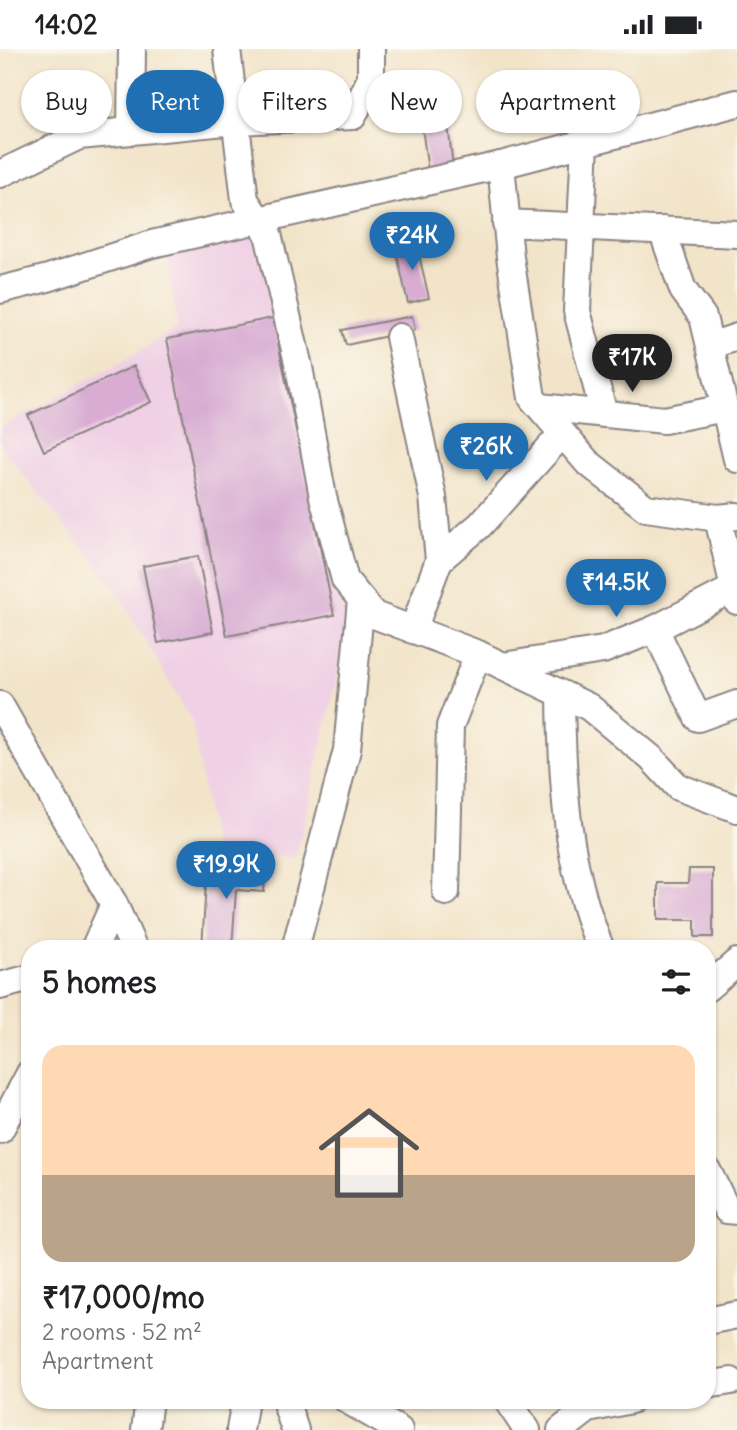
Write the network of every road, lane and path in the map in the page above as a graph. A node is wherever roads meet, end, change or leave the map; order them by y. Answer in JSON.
{"nodes":[{"id":1,"x":132,"y":49,"type":"edge"},
{"id":2,"x":227,"y":49,"type":"edge"},
{"id":3,"x":371,"y":49,"type":"edge"},
{"id":4,"x":132,"y":70,"type":"edge"},
{"id":5,"x":737,"y":103,"type":"edge"},
{"id":6,"x":236,"y":121,"type":"junction"},
{"id":7,"x":224,"y":122,"type":"edge"},
{"id":8,"x":126,"y":131,"type":"edge"},
{"id":9,"x":585,"y":143,"type":"junction"},
{"id":10,"x":500,"y":165,"type":"junction"},
{"id":11,"x":0,"y":174,"type":"edge"},
{"id":12,"x":259,"y":220,"type":"junction"},
{"id":13,"x":506,"y":223,"type":"junction"},
{"id":14,"x":582,"y":226,"type":"junction"},
{"id":15,"x":662,"y":230,"type":"junction"},
{"id":16,"x":737,"y":234,"type":"edge"},
{"id":17,"x":0,"y":290,"type":"edge"},
{"id":18,"x":399,"y":337,"type":"dead end"},
{"id":19,"x":737,"y":337,"type":"edge"},
{"id":20,"x":710,"y":346,"type":"junction"},
{"id":21,"x":540,"y":407,"type":"junction"},
{"id":22,"x":725,"y":408,"type":"junction"},
{"id":23,"x":604,"y":414,"type":"junction"},
{"id":24,"x":562,"y":434,"type":"junction"},
{"id":25,"x":737,"y":459,"type":"edge"},
{"id":26,"x":727,"y":517,"type":"edge"},
{"id":27,"x":439,"y":560,"type":"junction"},
{"id":28,"x":735,"y":594,"type":"edge"},
{"id":29,"x":361,"y":600,"type":"junction"},
{"id":30,"x":655,"y":629,"type":"junction"},
{"id":31,"x":413,"y":630,"type":"junction"},
{"id":32,"x":478,"y":654,"type":"junction"},
{"id":33,"x":503,"y":666,"type":"junction"},
{"id":34,"x":561,"y":694,"type":"junction"},
{"id":35,"x":737,"y":704,"type":"edge"},
{"id":36,"x":0,"y":705,"type":"edge"},
{"id":37,"x":737,"y":809,"type":"edge"},
{"id":38,"x":446,"y":892,"type":"dead end"},
{"id":39,"x":114,"y":904,"type":"junction"},
{"id":40,"x":98,"y":940,"type":"edge"},
{"id":41,"x":130,"y":940,"type":"edge"},
{"id":42,"x":297,"y":940,"type":"edge"},
{"id":43,"x":597,"y":940,"type":"edge"},
{"id":44,"x":737,"y":962,"type":"edge"},
{"id":45,"x":21,"y":980,"type":"edge"},
{"id":46,"x":716,"y":980,"type":"edge"},
{"id":47,"x":0,"y":986,"type":"edge"},
{"id":48,"x":21,"y":1090,"type":"edge"},
{"id":49,"x":0,"y":1129,"type":"edge"},
{"id":50,"x":716,"y":1188,"type":"edge"},
{"id":51,"x":737,"y":1211,"type":"edge"},
{"id":52,"x":737,"y":1315,"type":"edge"},
{"id":53,"x":716,"y":1319,"type":"edge"},
{"id":54,"x":148,"y":1409,"type":"edge"},
{"id":55,"x":244,"y":1409,"type":"edge"},
{"id":56,"x":288,"y":1409,"type":"edge"},
{"id":57,"x":363,"y":1409,"type":"edge"},
{"id":58,"x":511,"y":1409,"type":"edge"},
{"id":59,"x":588,"y":1409,"type":"edge"},
{"id":60,"x":518,"y":1428,"type":"edge"},
{"id":61,"x":145,"y":1430,"type":"edge"},
{"id":62,"x":240,"y":1430,"type":"edge"},
{"id":63,"x":295,"y":1430,"type":"edge"},
{"id":64,"x":399,"y":1430,"type":"edge"},
{"id":65,"x":561,"y":1430,"type":"edge"}],
"edges":[{"from":1,"to":4,"type":"street"},
{"from":2,"to":6,"type":"street"},
{"from":3,"to":6,"type":"street"},
{"from":5,"to":9,"type":"street"},
{"from":6,"to":7,"type":"street"},
{"from":6,"to":12,"type":"street"},
{"from":8,"to":11,"type":"street"},
{"from":9,"to":10,"type":"street"},
{"from":9,"to":14,"type":"street"},
{"from":10,"to":12,"type":"street"},
{"from":10,"to":13,"type":"street"},
{"from":12,"to":17,"type":"street"},
{"from":12,"to":29,"type":"street"},
{"from":13,"to":14,"type":"street"},
{"from":13,"to":21,"type":"street"},
{"from":14,"to":15,"type":"street"},
{"from":14,"to":23,"type":"street"},
{"from":15,"to":16,"type":"street"},
{"from":15,"to":20,"type":"street"},
{"from":18,"to":27,"type":"street"},
{"from":19,"to":20,"type":"street"},
{"from":20,"to":22,"type":"street"},
{"from":21,"to":23,"type":"street"},
{"from":21,"to":24,"type":"street"},
{"from":22,"to":23,"type":"street"},
{"from":22,"to":25,"type":"street"},
{"from":24,"to":26,"type":"street"},
{"from":24,"to":27,"type":"street"},
{"from":26,"to":28,"type":"street"},
{"from":27,"to":31,"type":"street"},
{"from":28,"to":30,"type":"street"},
{"from":29,"to":31,"type":"street"},
{"from":29,"to":42,"type":"street"},
{"from":30,"to":33,"type":"street"},
{"from":30,"to":35,"type":"street"},
{"from":31,"to":32,"type":"street"},
{"from":32,"to":33,"type":"street"},
{"from":32,"to":38,"type":"street"},
{"from":33,"to":34,"type":"street"},
{"from":34,"to":37,"type":"street"},
{"from":34,"to":43,"type":"street"},
{"from":36,"to":39,"type":"street"},
{"from":39,"to":40,"type":"street"},
{"from":39,"to":41,"type":"street"},
{"from":44,"to":46,"type":"street"},
{"from":45,"to":47,"type":"street"},
{"from":48,"to":49,"type":"street"},
{"from":50,"to":51,"type":"street"},
{"from":52,"to":53,"type":"street"},
{"from":54,"to":61,"type":"street"},
{"from":55,"to":62,"type":"street"},
{"from":56,"to":63,"type":"street"},
{"from":57,"to":64,"type":"street"},
{"from":58,"to":60,"type":"street"},
{"from":59,"to":65,"type":"street"}]}
